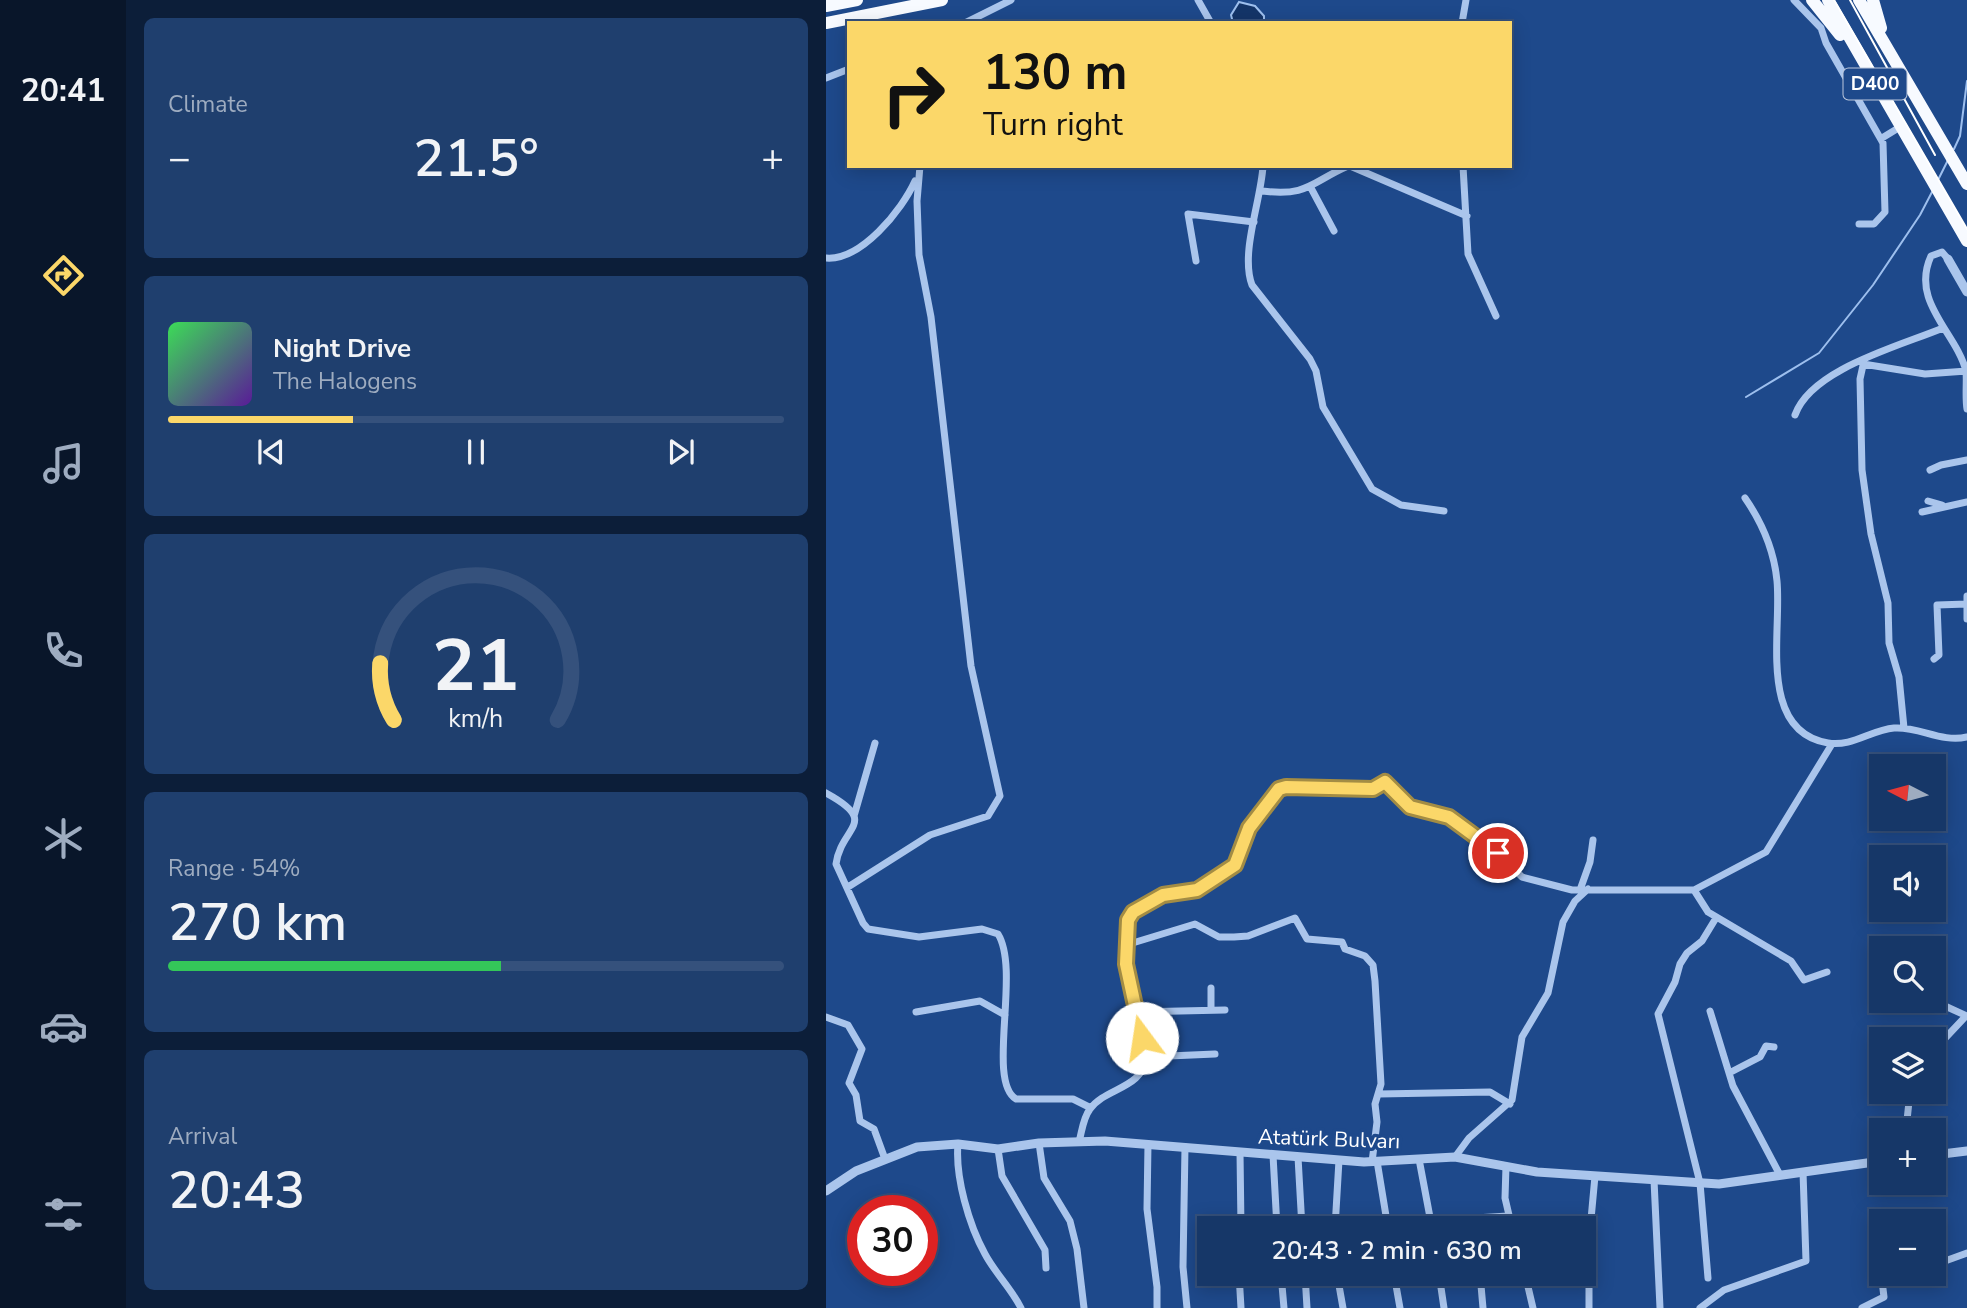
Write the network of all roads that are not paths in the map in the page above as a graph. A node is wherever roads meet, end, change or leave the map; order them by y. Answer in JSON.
{"nodes":[{"id":1,"x":857,"y":0,"type":"edge"},
{"id":2,"x":942,"y":0,"type":"edge"},
{"id":3,"x":1011,"y":0,"type":"edge"},
{"id":4,"x":1198,"y":0,"type":"edge"},
{"id":5,"x":1466,"y":0,"type":"edge"},
{"id":6,"x":1794,"y":0,"type":"edge"},
{"id":7,"x":1812,"y":0,"type":"edge"},
{"id":8,"x":1828,"y":0,"type":"edge"},
{"id":9,"x":1858,"y":0,"type":"edge"},
{"id":10,"x":1873,"y":0,"type":"edge"},
{"id":11,"x":826,"y":6,"type":"edge"},
{"id":12,"x":969,"y":21,"type":"edge"},
{"id":13,"x":1210,"y":21,"type":"edge"},
{"id":14,"x":1462,"y":21,"type":"edge"},
{"id":15,"x":826,"y":23,"type":"edge"},
{"id":16,"x":1896,"y":64,"type":"junction"},
{"id":17,"x":847,"y":70,"type":"edge"},
{"id":18,"x":1870,"y":76,"type":"junction"},
{"id":19,"x":826,"y":78,"type":"edge"},
{"id":20,"x":1900,"y":127,"type":"junction"},
{"id":21,"x":1882,"y":138,"type":"junction"},
{"id":22,"x":1263,"y":168,"type":"edge"},
{"id":23,"x":1346,"y":168,"type":"edge"},
{"id":24,"x":1354,"y":168,"type":"edge"},
{"id":25,"x":1462,"y":168,"type":"edge"},
{"id":26,"x":919,"y":170,"type":"edge"},
{"id":27,"x":1967,"y":184,"type":"edge"},
{"id":28,"x":1311,"y":188,"type":"junction"},
{"id":29,"x":1262,"y":191,"type":"junction"},
{"id":30,"x":1467,"y":216,"type":"junction"},
{"id":31,"x":1254,"y":222,"type":"junction"},
{"id":32,"x":1859,"y":224,"type":"dead end"},
{"id":33,"x":1334,"y":231,"type":"dead end"},
{"id":34,"x":1967,"y":241,"type":"edge"},
{"id":35,"x":826,"y":258,"type":"edge"},
{"id":36,"x":1948,"y":259,"type":"joint"},
{"id":37,"x":1196,"y":261,"type":"dead end"},
{"id":38,"x":1967,"y":292,"type":"edge"},
{"id":39,"x":1496,"y":316,"type":"dead end"},
{"id":40,"x":1942,"y":328,"type":"junction"},
{"id":41,"x":1863,"y":363,"type":"junction"},
{"id":42,"x":1967,"y":372,"type":"edge"},
{"id":43,"x":1967,"y":409,"type":"edge"},
{"id":44,"x":1795,"y":415,"type":"dead end"},
{"id":45,"x":1967,"y":460,"type":"edge"},
{"id":46,"x":1930,"y":470,"type":"dead end"},
{"id":47,"x":1745,"y":498,"type":"dead end"},
{"id":48,"x":1928,"y":502,"type":"dead end"},
{"id":49,"x":1967,"y":502,"type":"edge"},
{"id":50,"x":1947,"y":505,"type":"junction"},
{"id":51,"x":1444,"y":511,"type":"dead end"},
{"id":52,"x":1922,"y":512,"type":"dead end"},
{"id":53,"x":1966,"y":601,"type":"edge"},
{"id":54,"x":1967,"y":618,"type":"edge"},
{"id":55,"x":1934,"y":659,"type":"dead end"},
{"id":56,"x":1904,"y":728,"type":"junction"},
{"id":57,"x":1967,"y":737,"type":"edge"},
{"id":58,"x":875,"y":743,"type":"dead end"},
{"id":59,"x":1832,"y":744,"type":"junction"},
{"id":60,"x":826,"y":793,"type":"edge"},
{"id":61,"x":854,"y":817,"type":"junction"},
{"id":62,"x":1593,"y":840,"type":"dead end"},
{"id":63,"x":848,"y":887,"type":"junction"},
{"id":64,"x":1584,"y":889,"type":"junction"},
{"id":65,"x":1695,"y":890,"type":"junction"},
{"id":66,"x":1716,"y":918,"type":"junction"},
{"id":67,"x":1126,"y":945,"type":"junction"},
{"id":68,"x":1827,"y":972,"type":"dead end"},
{"id":69,"x":1211,"y":988,"type":"dead end"},
{"id":70,"x":1946,"y":1007,"type":"edge"},
{"id":71,"x":1211,"y":1010,"type":"junction"},
{"id":72,"x":1225,"y":1010,"type":"dead end"},
{"id":73,"x":1710,"y":1011,"type":"dead end"},
{"id":74,"x":916,"y":1012,"type":"dead end"},
{"id":75,"x":1135,"y":1012,"type":"junction"},
{"id":76,"x":1005,"y":1015,"type":"junction"},
{"id":77,"x":1966,"y":1016,"type":"edge"},
{"id":78,"x":826,"y":1017,"type":"edge"},
{"id":79,"x":1946,"y":1037,"type":"edge"},
{"id":80,"x":1774,"y":1047,"type":"dead end"},
{"id":81,"x":1215,"y":1055,"type":"dead end"},
{"id":82,"x":1146,"y":1057,"type":"junction"},
{"id":83,"x":1731,"y":1072,"type":"junction"},
{"id":84,"x":1379,"y":1094,"type":"junction"},
{"id":85,"x":1510,"y":1104,"type":"junction"},
{"id":86,"x":1091,"y":1108,"type":"junction"},
{"id":87,"x":1079,"y":1142,"type":"junction"},
{"id":88,"x":1039,"y":1143,"type":"junction"},
{"id":89,"x":958,"y":1144,"type":"junction"},
{"id":90,"x":1148,"y":1144,"type":"junction"},
{"id":91,"x":1185,"y":1147,"type":"junction"},
{"id":92,"x":998,"y":1149,"type":"junction"},
{"id":93,"x":1240,"y":1152,"type":"junction"},
{"id":94,"x":1946,"y":1154,"type":"edge"},
{"id":95,"x":1966,"y":1154,"type":"edge"},
{"id":96,"x":1273,"y":1155,"type":"junction"},
{"id":97,"x":1298,"y":1157,"type":"junction"},
{"id":98,"x":1455,"y":1157,"type":"junction"},
{"id":99,"x":886,"y":1159,"type":"junction"},
{"id":100,"x":1419,"y":1159,"type":"junction"},
{"id":101,"x":1339,"y":1160,"type":"junction"},
{"id":102,"x":1374,"y":1162,"type":"junction"},
{"id":103,"x":1869,"y":1163,"type":"edge"},
{"id":104,"x":1506,"y":1166,"type":"junction"},
{"id":105,"x":1803,"y":1172,"type":"junction"},
{"id":106,"x":1780,"y":1175,"type":"junction"},
{"id":107,"x":1595,"y":1176,"type":"junction"},
{"id":108,"x":1654,"y":1180,"type":"junction"},
{"id":109,"x":1700,"y":1183,"type":"junction"},
{"id":110,"x":826,"y":1191,"type":"edge"},
{"id":111,"x":1241,"y":1216,"type":"edge"},
{"id":112,"x":1276,"y":1216,"type":"edge"},
{"id":113,"x":1301,"y":1216,"type":"edge"},
{"id":114,"x":1336,"y":1216,"type":"edge"},
{"id":115,"x":1385,"y":1216,"type":"edge"},
{"id":116,"x":1430,"y":1216,"type":"edge"},
{"id":117,"x":1508,"y":1216,"type":"edge"},
{"id":118,"x":1967,"y":1253,"type":"edge"},
{"id":119,"x":1946,"y":1261,"type":"edge"},
{"id":120,"x":1045,"y":1268,"type":"dead end"},
{"id":121,"x":1708,"y":1279,"type":"dead end"},
{"id":122,"x":1240,"y":1286,"type":"edge"},
{"id":123,"x":1282,"y":1286,"type":"edge"},
{"id":124,"x":1306,"y":1286,"type":"edge"},
{"id":125,"x":1339,"y":1286,"type":"edge"},
{"id":126,"x":1396,"y":1286,"type":"edge"},
{"id":127,"x":1441,"y":1286,"type":"edge"},
{"id":128,"x":1481,"y":1286,"type":"edge"},
{"id":129,"x":1528,"y":1286,"type":"edge"},
{"id":130,"x":1883,"y":1286,"type":"edge"},
{"id":131,"x":1021,"y":1308,"type":"edge"},
{"id":132,"x":1084,"y":1308,"type":"edge"},
{"id":133,"x":1157,"y":1308,"type":"edge"},
{"id":134,"x":1187,"y":1308,"type":"edge"},
{"id":135,"x":1241,"y":1308,"type":"edge"},
{"id":136,"x":1284,"y":1308,"type":"edge"},
{"id":137,"x":1307,"y":1308,"type":"edge"},
{"id":138,"x":1343,"y":1308,"type":"edge"},
{"id":139,"x":1399,"y":1308,"type":"edge"},
{"id":140,"x":1444,"y":1308,"type":"edge"},
{"id":141,"x":1483,"y":1308,"type":"edge"},
{"id":142,"x":1533,"y":1308,"type":"edge"},
{"id":143,"x":1589,"y":1308,"type":"edge"},
{"id":144,"x":1660,"y":1308,"type":"edge"},
{"id":145,"x":1700,"y":1308,"type":"edge"},
{"id":146,"x":1862,"y":1308,"type":"edge"}],
"edges":[{"from":1,"to":11,"type":"highway"},
{"from":2,"to":15,"type":"highway"},
{"from":3,"to":12,"type":"street"},
{"from":4,"to":13,"type":"street"},
{"from":5,"to":14,"type":"street"},
{"from":6,"to":21,"type":"street"},
{"from":7,"to":18,"type":"highway"},
{"from":8,"to":18,"type":"highway","number":"D400"},
{"from":9,"to":16,"type":"highway","number":"D400"},
{"from":10,"to":16,"type":"highway"},
{"from":16,"to":27,"type":"highway","number":"D400"},
{"from":17,"to":19,"type":"street"},
{"from":18,"to":20,"type":"highway","number":"D400"},
{"from":20,"to":21,"type":"street"},
{"from":20,"to":34,"type":"highway","number":"D400"},
{"from":21,"to":32,"type":"street"},
{"from":22,"to":29,"type":"street"},
{"from":23,"to":28,"type":"street"},
{"from":24,"to":30,"type":"street"},
{"from":25,"to":30,"type":"street"},
{"from":26,"to":35,"type":"street"},
{"from":26,"to":63,"type":"street"},
{"from":28,"to":29,"type":"street"},
{"from":28,"to":33,"type":"street"},
{"from":29,"to":31,"type":"street"},
{"from":30,"to":39,"type":"street"},
{"from":31,"to":37,"type":"street"},
{"from":31,"to":51,"type":"street"},
{"from":36,"to":38,"type":"street"},
{"from":36,"to":40,"type":"street"},
{"from":40,"to":41,"type":"street"},
{"from":40,"to":42,"type":"street"},
{"from":41,"to":42,"type":"street"},
{"from":41,"to":44,"type":"street"},
{"from":41,"to":56,"type":"street"},
{"from":42,"to":43,"type":"street"},
{"from":45,"to":46,"type":"street"},
{"from":47,"to":59,"type":"street"},
{"from":48,"to":50,"type":"street"},
{"from":49,"to":50,"type":"street"},
{"from":50,"to":52,"type":"street"},
{"from":53,"to":54,"type":"street"},
{"from":53,"to":55,"type":"street"},
{"from":56,"to":57,"type":"street"},
{"from":56,"to":59,"type":"street"},
{"from":58,"to":61,"type":"street"},
{"from":59,"to":65,"type":"street"},
{"from":60,"to":61,"type":"street"},
{"from":61,"to":63,"type":"street"},
{"from":62,"to":64,"type":"street"},
{"from":63,"to":76,"type":"street"},
{"from":64,"to":65,"type":"street"},
{"from":64,"to":67,"type":"street"},
{"from":64,"to":85,"type":"street"},
{"from":65,"to":66,"type":"street"},
{"from":66,"to":68,"type":"street"},
{"from":66,"to":109,"type":"street"},
{"from":67,"to":75,"type":"street"},
{"from":67,"to":84,"type":"street"},
{"from":69,"to":71,"type":"street"},
{"from":70,"to":77,"type":"street"},
{"from":71,"to":72,"type":"street"},
{"from":71,"to":75,"type":"street"},
{"from":73,"to":83,"type":"street"},
{"from":74,"to":76,"type":"street"},
{"from":75,"to":82,"type":"street"},
{"from":76,"to":86,"type":"street"},
{"from":77,"to":79,"type":"street"},
{"from":78,"to":99,"type":"street"},
{"from":80,"to":83,"type":"street"},
{"from":81,"to":82,"type":"street"},
{"from":82,"to":86,"type":"street"},
{"from":83,"to":106,"type":"street"},
{"from":84,"to":85,"type":"street"},
{"from":84,"to":102,"type":"street"},
{"from":85,"to":98,"type":"street"},
{"from":86,"to":87,"type":"street"},
{"from":87,"to":88,"type":"street","name":"Atatürk Bulvarı"},
{"from":87,"to":90,"type":"street","name":"Atatürk Bulvarı"},
{"from":88,"to":92,"type":"street","name":"Atatürk Bulvarı"},
{"from":88,"to":132,"type":"street"},
{"from":89,"to":92,"type":"street","name":"Atatürk Bulvarı"},
{"from":89,"to":99,"type":"street","name":"Atatürk Bulvarı"},
{"from":89,"to":131,"type":"street"},
{"from":90,"to":91,"type":"street","name":"Atatürk Bulvarı"},
{"from":90,"to":133,"type":"street"},
{"from":91,"to":93,"type":"street","name":"Atatürk Bulvarı"},
{"from":91,"to":134,"type":"street"},
{"from":92,"to":120,"type":"street"},
{"from":93,"to":96,"type":"street","name":"Atatürk Bulvarı"},
{"from":93,"to":111,"type":"street"},
{"from":94,"to":95,"type":"street"},
{"from":96,"to":97,"type":"street","name":"Atatürk Bulvarı"},
{"from":96,"to":112,"type":"street"},
{"from":97,"to":101,"type":"street","name":"Atatürk Bulvarı"},
{"from":97,"to":113,"type":"street"},
{"from":98,"to":100,"type":"street","name":"Atatürk Bulvarı"},
{"from":98,"to":104,"type":"street","name":"Atatürk Bulvarı"},
{"from":99,"to":110,"type":"street","name":"Atatürk Bulvarı"},
{"from":100,"to":102,"type":"street","name":"Atatürk Bulvarı"},
{"from":100,"to":116,"type":"street"},
{"from":101,"to":102,"type":"street","name":"Atatürk Bulvarı"},
{"from":101,"to":114,"type":"street"},
{"from":102,"to":115,"type":"street"},
{"from":103,"to":105,"type":"street","name":"Atatürk Bulvarı"},
{"from":104,"to":107,"type":"street","name":"Atatürk Bulvarı"},
{"from":104,"to":117,"type":"street"},
{"from":105,"to":106,"type":"street","name":"Atatürk Bulvarı"},
{"from":105,"to":145,"type":"street"},
{"from":106,"to":109,"type":"street","name":"Atatürk Bulvarı"},
{"from":107,"to":108,"type":"street","name":"Atatürk Bulvarı"},
{"from":107,"to":143,"type":"street"},
{"from":108,"to":109,"type":"street","name":"Atatürk Bulvarı"},
{"from":108,"to":144,"type":"street"},
{"from":109,"to":121,"type":"street"},
{"from":118,"to":119,"type":"street"},
{"from":122,"to":135,"type":"street"},
{"from":123,"to":136,"type":"street"},
{"from":124,"to":137,"type":"street"},
{"from":125,"to":138,"type":"street"},
{"from":126,"to":139,"type":"street"},
{"from":127,"to":140,"type":"street"},
{"from":128,"to":141,"type":"street"},
{"from":129,"to":142,"type":"street"},
{"from":130,"to":146,"type":"street"}]}
